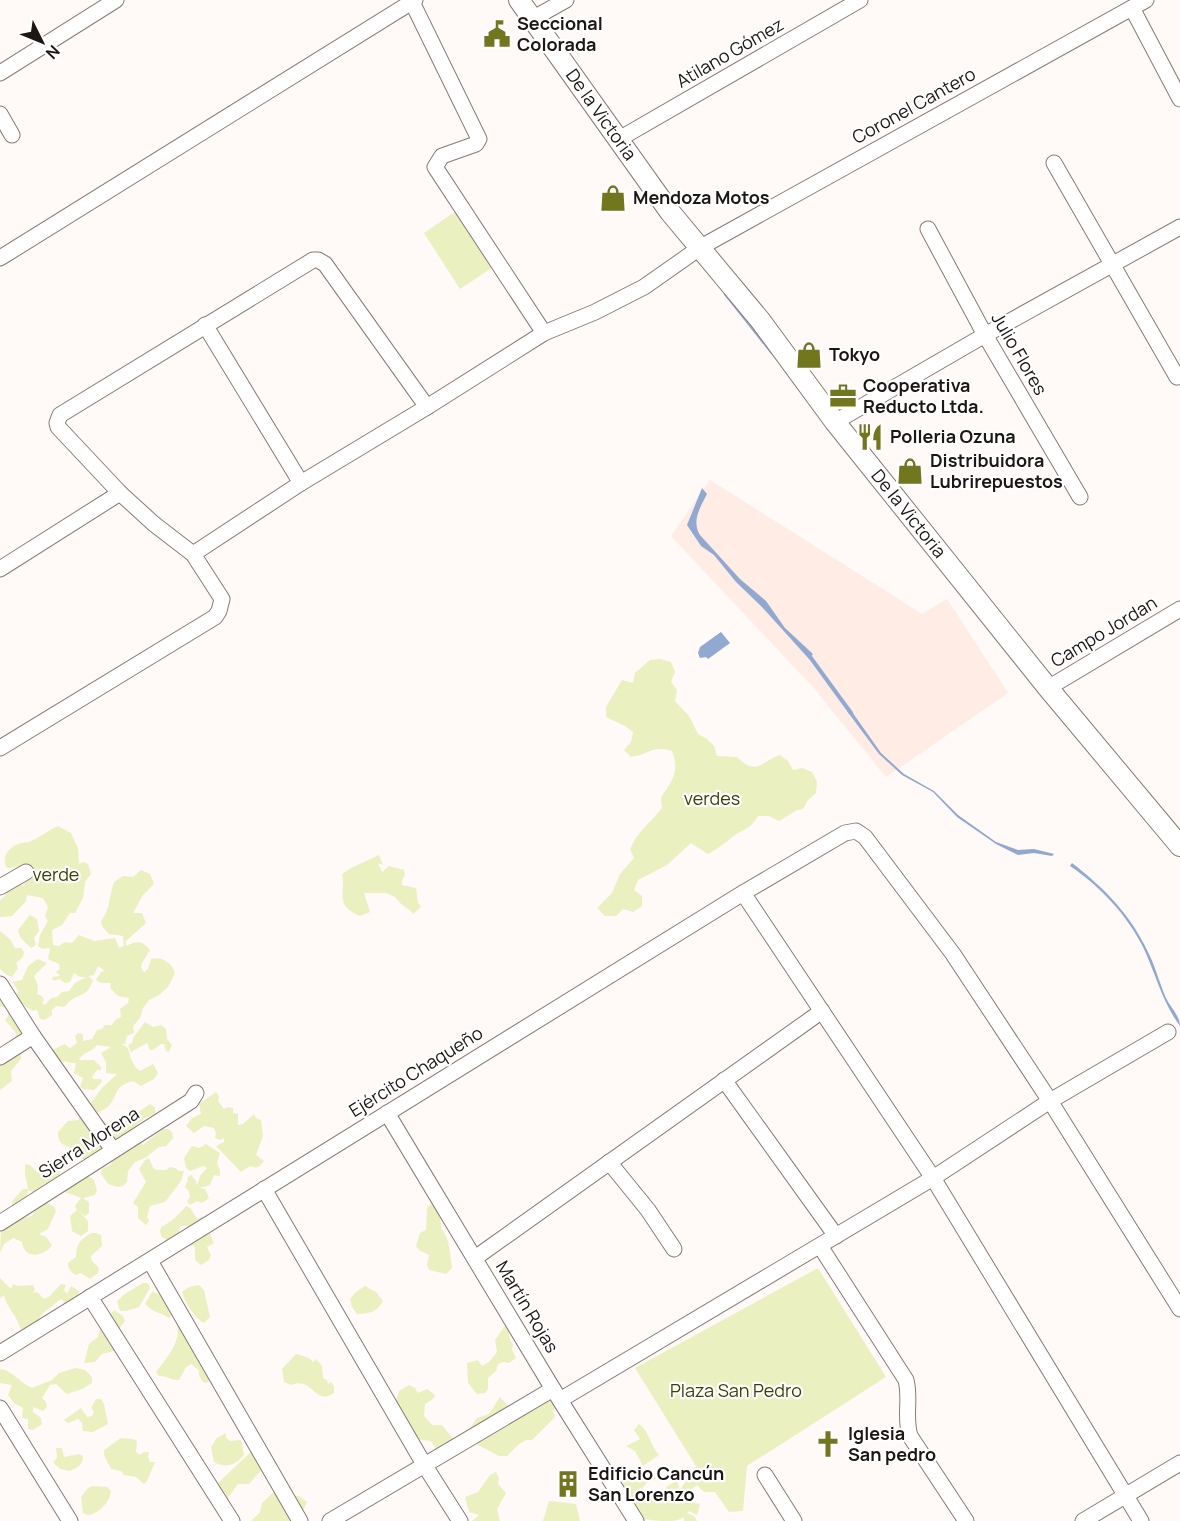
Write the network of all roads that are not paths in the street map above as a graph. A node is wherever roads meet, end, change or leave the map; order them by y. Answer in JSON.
{"nodes":[{"id":1,"x":116,"y":0,"type":"edge"},
{"id":2,"x":519,"y":0,"type":"edge"},
{"id":3,"x":566,"y":0,"type":"edge"},
{"id":4,"x":860,"y":0,"type":"edge"},
{"id":5,"x":1146,"y":0,"type":"edge"},
{"id":6,"x":414,"y":1,"type":"edge"},
{"id":7,"x":1132,"y":8,"type":"junction"},
{"id":8,"x":532,"y":19,"type":"junction"},
{"id":9,"x":0,"y":73,"type":"edge"},
{"id":10,"x":1180,"y":99,"type":"edge"},
{"id":11,"x":0,"y":114,"type":"edge"},
{"id":12,"x":12,"y":135,"type":"dead end"},
{"id":13,"x":619,"y":139,"type":"junction"},
{"id":14,"x":1053,"y":163,"type":"dead end"},
{"id":15,"x":1180,"y":227,"type":"edge"},
{"id":16,"x":928,"y":229,"type":"dead end"},
{"id":17,"x":701,"y":247,"type":"junction"},
{"id":18,"x":0,"y":258,"type":"edge"},
{"id":19,"x":1112,"y":266,"type":"junction"},
{"id":20,"x":205,"y":325,"type":"junction"},
{"id":21,"x":544,"y":333,"type":"junction"},
{"id":22,"x":985,"y":335,"type":"junction"},
{"id":23,"x":1178,"y":377,"type":"dead end"},
{"id":24,"x":427,"y":407,"type":"junction"},
{"id":25,"x":835,"y":422,"type":"junction"},
{"id":26,"x":301,"y":483,"type":"junction"},
{"id":27,"x":120,"y":493,"type":"junction"},
{"id":28,"x":1080,"y":496,"type":"dead end"},
{"id":29,"x":193,"y":554,"type":"junction"},
{"id":30,"x":0,"y":569,"type":"edge"},
{"id":31,"x":1180,"y":609,"type":"edge"},
{"id":32,"x":1048,"y":688,"type":"junction"},
{"id":33,"x":0,"y":748,"type":"edge"},
{"id":34,"x":1180,"y":846,"type":"edge"},
{"id":35,"x":26,"y":872,"type":"dead end"},
{"id":36,"x":0,"y":887,"type":"edge"},
{"id":37,"x":743,"y":893,"type":"junction"},
{"id":38,"x":0,"y":984,"type":"edge"},
{"id":39,"x":822,"y":1011,"type":"junction"},
{"id":40,"x":1168,"y":1032,"type":"dead end"},
{"id":41,"x":33,"y":1036,"type":"junction"},
{"id":42,"x":0,"y":1057,"type":"edge"},
{"id":43,"x":724,"y":1080,"type":"junction"},
{"id":44,"x":196,"y":1093,"type":"dead end"},
{"id":45,"x":1050,"y":1101,"type":"junction"},
{"id":46,"x":387,"y":1113,"type":"junction"},
{"id":47,"x":113,"y":1150,"type":"junction"},
{"id":48,"x":609,"y":1162,"type":"junction"},
{"id":49,"x":933,"y":1178,"type":"junction"},
{"id":50,"x":264,"y":1189,"type":"junction"},
{"id":51,"x":0,"y":1223,"type":"edge"},
{"id":52,"x":836,"y":1236,"type":"junction"},
{"id":53,"x":820,"y":1246,"type":"junction"},
{"id":54,"x":674,"y":1248,"type":"dead end"},
{"id":55,"x":475,"y":1258,"type":"junction"},
{"id":56,"x":150,"y":1261,"type":"junction"},
{"id":57,"x":90,"y":1297,"type":"junction"},
{"id":58,"x":1180,"y":1309,"type":"edge"},
{"id":59,"x":0,"y":1353,"type":"edge"},
{"id":60,"x":557,"y":1394,"type":"junction"},
{"id":61,"x":0,"y":1408,"type":"edge"},
{"id":62,"x":1180,"y":1463,"type":"edge"},
{"id":63,"x":425,"y":1466,"type":"junction"},
{"id":64,"x":765,"y":1475,"type":"dead end"},
{"id":65,"x":1124,"y":1496,"type":"junction"},
{"id":66,"x":70,"y":1521,"type":"edge"},
{"id":67,"x":232,"y":1521,"type":"edge"},
{"id":68,"x":300,"y":1521,"type":"edge"},
{"id":69,"x":330,"y":1521,"type":"edge"},
{"id":70,"x":460,"y":1521,"type":"edge"},
{"id":71,"x":636,"y":1521,"type":"edge"},
{"id":72,"x":794,"y":1521,"type":"edge"},
{"id":73,"x":966,"y":1521,"type":"edge"},
{"id":74,"x":1083,"y":1521,"type":"edge"},
{"id":75,"x":1141,"y":1521,"type":"edge"}],
"edges":[{"from":1,"to":9,"type":"street"},
{"from":2,"to":8,"type":"main road","name":"De la Victoria"},
{"from":3,"to":8,"type":"street"},
{"from":4,"to":13,"type":"street","name":"Atilano Gómez"},
{"from":5,"to":7,"type":"street","name":"Coronel Cantero"},
{"from":6,"to":18,"type":"street"},
{"from":6,"to":21,"type":"street"},
{"from":7,"to":10,"type":"street"},
{"from":7,"to":17,"type":"street","name":"Coronel Cantero"},
{"from":8,"to":13,"type":"main road","name":"De la Victoria"},
{"from":11,"to":12,"type":"street"},
{"from":13,"to":17,"type":"main road","name":"De la Victoria"},
{"from":14,"to":19,"type":"street"},
{"from":15,"to":19,"type":"street"},
{"from":16,"to":22,"type":"street","name":"Julio Flores"},
{"from":17,"to":21,"type":"street","name":"Coronel Cantero"},
{"from":17,"to":25,"type":"main road","name":"De la Victoria"},
{"from":19,"to":22,"type":"street"},
{"from":19,"to":23,"type":"street"},
{"from":20,"to":24,"type":"street"},
{"from":20,"to":26,"type":"street"},
{"from":20,"to":27,"type":"street"},
{"from":21,"to":24,"type":"street","name":"Coronel Cantero"},
{"from":22,"to":25,"type":"street"},
{"from":22,"to":28,"type":"street","name":"Julio Flores"},
{"from":24,"to":26,"type":"street","name":"Coronel Cantero"},
{"from":25,"to":32,"type":"main road","name":"De la Victoria"},
{"from":26,"to":29,"type":"street","name":"Coronel Cantero"},
{"from":27,"to":29,"type":"street"},
{"from":27,"to":30,"type":"street"},
{"from":29,"to":33,"type":"street"},
{"from":31,"to":32,"type":"street","name":"Campo Jordan"},
{"from":32,"to":34,"type":"main road","name":"De la Victoria"},
{"from":35,"to":36,"type":"street"},
{"from":37,"to":39,"type":"street"},
{"from":37,"to":45,"type":"street","name":"Ejército Chaqueño"},
{"from":37,"to":46,"type":"street","name":"Ejército Chaqueño"},
{"from":38,"to":41,"type":"street"},
{"from":39,"to":43,"type":"street"},
{"from":39,"to":49,"type":"street"},
{"from":40,"to":45,"type":"street"},
{"from":41,"to":42,"type":"street"},
{"from":41,"to":47,"type":"street"},
{"from":43,"to":48,"type":"street"},
{"from":43,"to":52,"type":"street"},
{"from":44,"to":47,"type":"street","name":"Sierra Morena"},
{"from":45,"to":49,"type":"street"},
{"from":45,"to":58,"type":"street"},
{"from":46,"to":50,"type":"street","name":"Ejército Chaqueño"},
{"from":46,"to":55,"type":"street","name":"Martín Rojas"},
{"from":47,"to":51,"type":"street","name":"Sierra Morena"},
{"from":48,"to":54,"type":"street"},
{"from":48,"to":55,"type":"street"},
{"from":49,"to":52,"type":"street"},
{"from":49,"to":65,"type":"street"},
{"from":50,"to":56,"type":"street","name":"Ejército Chaqueño"},
{"from":50,"to":63,"type":"street"},
{"from":52,"to":53,"type":"street"},
{"from":53,"to":60,"type":"street"},
{"from":53,"to":73,"type":"street"},
{"from":55,"to":60,"type":"street","name":"Martín Rojas"},
{"from":56,"to":57,"type":"street","name":"Ejército Chaqueño"},
{"from":56,"to":68,"type":"street"},
{"from":57,"to":59,"type":"street","name":"Ejército Chaqueño"},
{"from":57,"to":67,"type":"street"},
{"from":60,"to":63,"type":"street"},
{"from":60,"to":71,"type":"street","name":"Martín Rojas"},
{"from":61,"to":66,"type":"street"},
{"from":62,"to":65,"type":"street"},
{"from":63,"to":69,"type":"street"},
{"from":63,"to":70,"type":"street"},
{"from":64,"to":72,"type":"street"},
{"from":65,"to":74,"type":"street"},
{"from":65,"to":75,"type":"street"}]}
